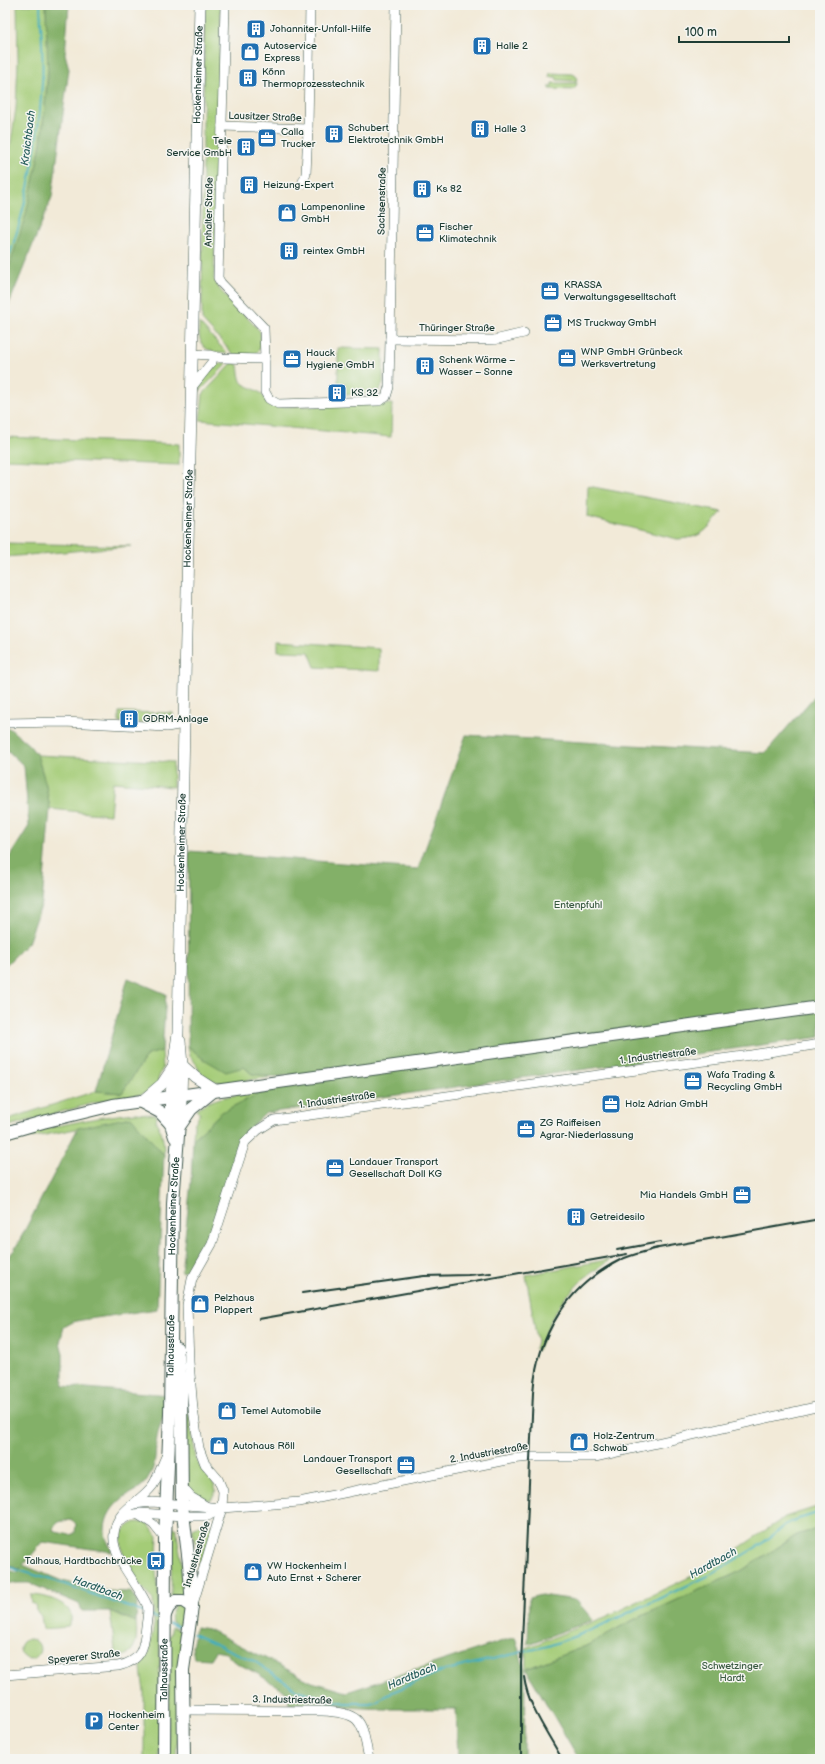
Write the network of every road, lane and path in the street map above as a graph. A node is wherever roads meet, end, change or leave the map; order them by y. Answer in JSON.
{"nodes":[{"id":1,"x":200,"y":5,"type":"edge"},
{"id":2,"x":225,"y":5,"type":"edge"},
{"id":3,"x":310,"y":5,"type":"edge"},
{"id":4,"x":396,"y":5,"type":"edge"},
{"id":5,"x":222,"y":126,"type":"junction"},
{"id":6,"x":308,"y":129,"type":"junction"},
{"id":7,"x":302,"y":184,"type":"dead end"},
{"id":8,"x":524,"y":333,"type":"dead end"},
{"id":9,"x":390,"y":339,"type":"junction"},
{"id":10,"x":193,"y":357,"type":"junction"},
{"id":11,"x":222,"y":358,"type":"junction"},
{"id":12,"x":265,"y":359,"type":"junction"},
{"id":13,"x":212,"y":362,"type":"junction"},
{"id":14,"x":192,"y":387,"type":"junction"},
{"id":15,"x":386,"y":397,"type":"joint"},
{"id":16,"x":5,"y":723,"type":"edge"},
{"id":17,"x":184,"y":724,"type":"junction"},
{"id":18,"x":820,"y":1007,"type":"edge"},
{"id":19,"x":820,"y":1044,"type":"edge"},
{"id":20,"x":178,"y":1067,"type":"junction"},
{"id":21,"x":215,"y":1090,"type":"junction"},
{"id":22,"x":176,"y":1096,"type":"junction"},
{"id":23,"x":141,"y":1102,"type":"junction"},
{"id":24,"x":176,"y":1124,"type":"junction"},
{"id":25,"x":5,"y":1133,"type":"edge"},
{"id":26,"x":172,"y":1311,"type":"junction"},
{"id":27,"x":820,"y":1406,"type":"edge"},
{"id":28,"x":169,"y":1451,"type":"junction"},
{"id":29,"x":181,"y":1486,"type":"junction"},
{"id":30,"x":134,"y":1504,"type":"junction"},
{"id":31,"x":207,"y":1507,"type":"junction"},
{"id":32,"x":222,"y":1508,"type":"junction"},
{"id":33,"x":166,"y":1509,"type":"junction"},
{"id":34,"x":182,"y":1511,"type":"junction"},
{"id":35,"x":136,"y":1514,"type":"junction"},
{"id":36,"x":117,"y":1522,"type":"junction"},
{"id":37,"x":165,"y":1539,"type":"junction"},
{"id":38,"x":192,"y":1607,"type":"junction"},
{"id":39,"x":165,"y":1616,"type":"junction"},
{"id":40,"x":5,"y":1675,"type":"edge"},
{"id":41,"x":183,"y":1710,"type":"junction"},
{"id":42,"x":164,"y":1759,"type":"edge"},
{"id":43,"x":184,"y":1759,"type":"edge"},
{"id":44,"x":369,"y":1759,"type":"edge"}],
"edges":[{"from":1,"to":10,"type":"street","name":"Hockenheimer Straße"},
{"from":2,"to":5,"type":"street","name":"Anhalter Straße"},
{"from":3,"to":6,"type":"street","name":"Lausitzer Straße"},
{"from":4,"to":9,"type":"street","name":"Sachsenstraße"},
{"from":5,"to":6,"type":"street","name":"Lausitzer Straße"},
{"from":5,"to":12,"type":"street","name":"Anhalter Straße"},
{"from":6,"to":7,"type":"street","name":"Lausitzer Straße"},
{"from":8,"to":9,"type":"street","name":"Thüringer Straße"},
{"from":9,"to":15,"type":"street","name":"Sachsenstraße"},
{"from":10,"to":11,"type":"street"},
{"from":10,"to":13,"type":"street"},
{"from":10,"to":14,"type":"street","name":"Hockenheimer Straße"},
{"from":11,"to":12,"type":"street"},
{"from":11,"to":13,"type":"street"},
{"from":12,"to":15,"type":"street","name":"Anhalter Straße"},
{"from":13,"to":14,"type":"street"},
{"from":14,"to":17,"type":"street","name":"Hockenheimer Straße"},
{"from":16,"to":17,"type":"street"},
{"from":17,"to":20,"type":"street","name":"Hockenheimer Straße"},
{"from":18,"to":21,"type":"main road"},
{"from":19,"to":32,"type":"street","name":"1. Industriestraße"},
{"from":20,"to":21,"type":"street"},
{"from":20,"to":22,"type":"street","name":"Hockenheimer Straße"},
{"from":20,"to":23,"type":"street"},
{"from":21,"to":22,"type":"main road"},
{"from":21,"to":24,"type":"main road"},
{"from":22,"to":23,"type":"main road"},
{"from":22,"to":24,"type":"main road","name":"Hockenheimer Straße"},
{"from":23,"to":24,"type":"main road"},
{"from":23,"to":25,"type":"main road"},
{"from":24,"to":26,"type":"main road","name":"Hockenheimer Straße"},
{"from":26,"to":28,"type":"main road","name":"Talhausstraße"},
{"from":26,"to":29,"type":"main road","name":"Talhausstraße"},
{"from":27,"to":32,"type":"street","name":"2. Industriestraße"},
{"from":28,"to":30,"type":"street"},
{"from":28,"to":33,"type":"main road","name":"Talhausstraße"},
{"from":29,"to":31,"type":"street","name":"2. Industriestraße"},
{"from":29,"to":34,"type":"main road","name":"Talhausstraße"},
{"from":30,"to":33,"type":"street"},
{"from":30,"to":36,"type":"street"},
{"from":31,"to":32,"type":"street","name":"2. Industriestraße"},
{"from":31,"to":34,"type":"street","name":"2. Industriestraße"},
{"from":32,"to":34,"type":"street"},
{"from":32,"to":38,"type":"street","name":"Industriestraße"},
{"from":33,"to":34,"type":"street"},
{"from":33,"to":35,"type":"street"},
{"from":33,"to":37,"type":"main road","name":"Talhausstraße"},
{"from":34,"to":38,"type":"main road","name":"Talhausstraße"},
{"from":35,"to":36,"type":"street"},
{"from":35,"to":37,"type":"street"},
{"from":36,"to":40,"type":"street","name":"Speyerer Straße"},
{"from":37,"to":39,"type":"main road","name":"Talhausstraße"},
{"from":38,"to":39,"type":"main road"},
{"from":38,"to":41,"type":"main road","name":"Talhausstraße"},
{"from":39,"to":42,"type":"main road","name":"Talhausstraße"},
{"from":41,"to":43,"type":"main road","name":"Talhausstraße"},
{"from":41,"to":44,"type":"street","name":"3. Industriestraße"}]}
